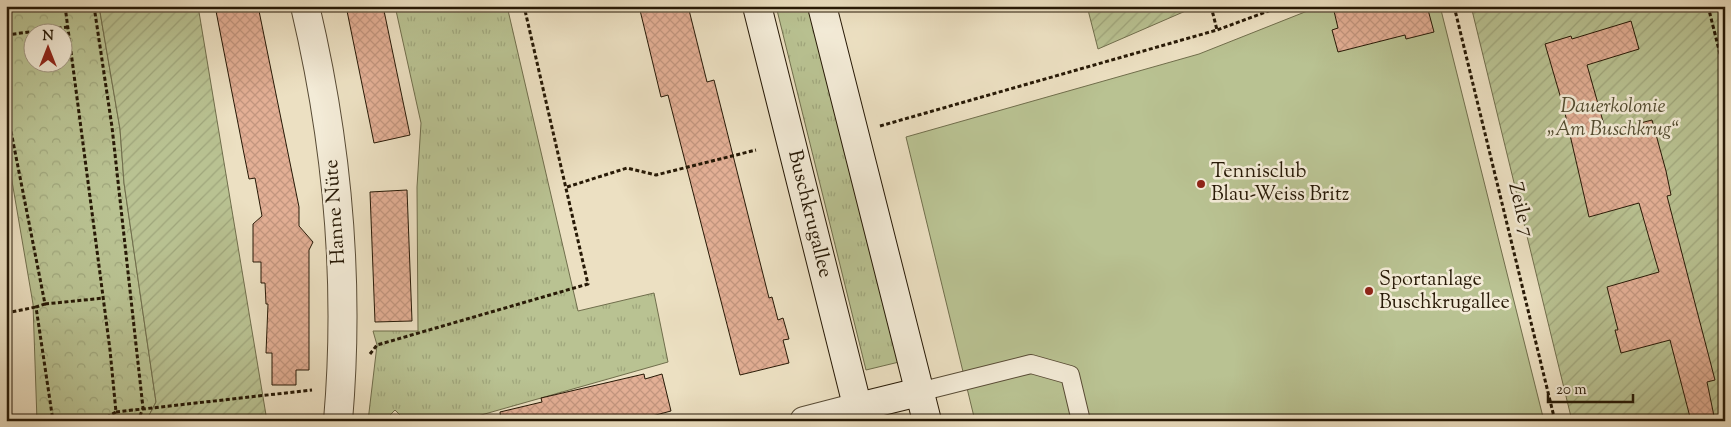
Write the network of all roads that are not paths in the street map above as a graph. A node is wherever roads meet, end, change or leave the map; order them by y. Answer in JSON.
{"nodes":[{"id":1,"x":306,"y":6,"type":"edge"},
{"id":2,"x":757,"y":6,"type":"edge"},
{"id":3,"x":822,"y":6,"type":"edge"},
{"id":4,"x":919,"y":392,"type":"junction"},
{"id":5,"x":860,"y":414,"type":"edge"},
{"id":6,"x":338,"y":421,"type":"edge"},
{"id":7,"x":804,"y":421,"type":"edge"},
{"id":8,"x":927,"y":421,"type":"edge"},
{"id":9,"x":1081,"y":421,"type":"edge"}],
"edges":[{"from":1,"to":6,"type":"main road","name":"Hanne Nüte"},
{"from":2,"to":5,"type":"main road","name":"Buschkrugallee"},
{"from":3,"to":4,"type":"main road"},
{"from":4,"to":5,"type":"main road"},
{"from":4,"to":8,"type":"main road"},
{"from":4,"to":9,"type":"lane"},
{"from":5,"to":7,"type":"main road"}]}
